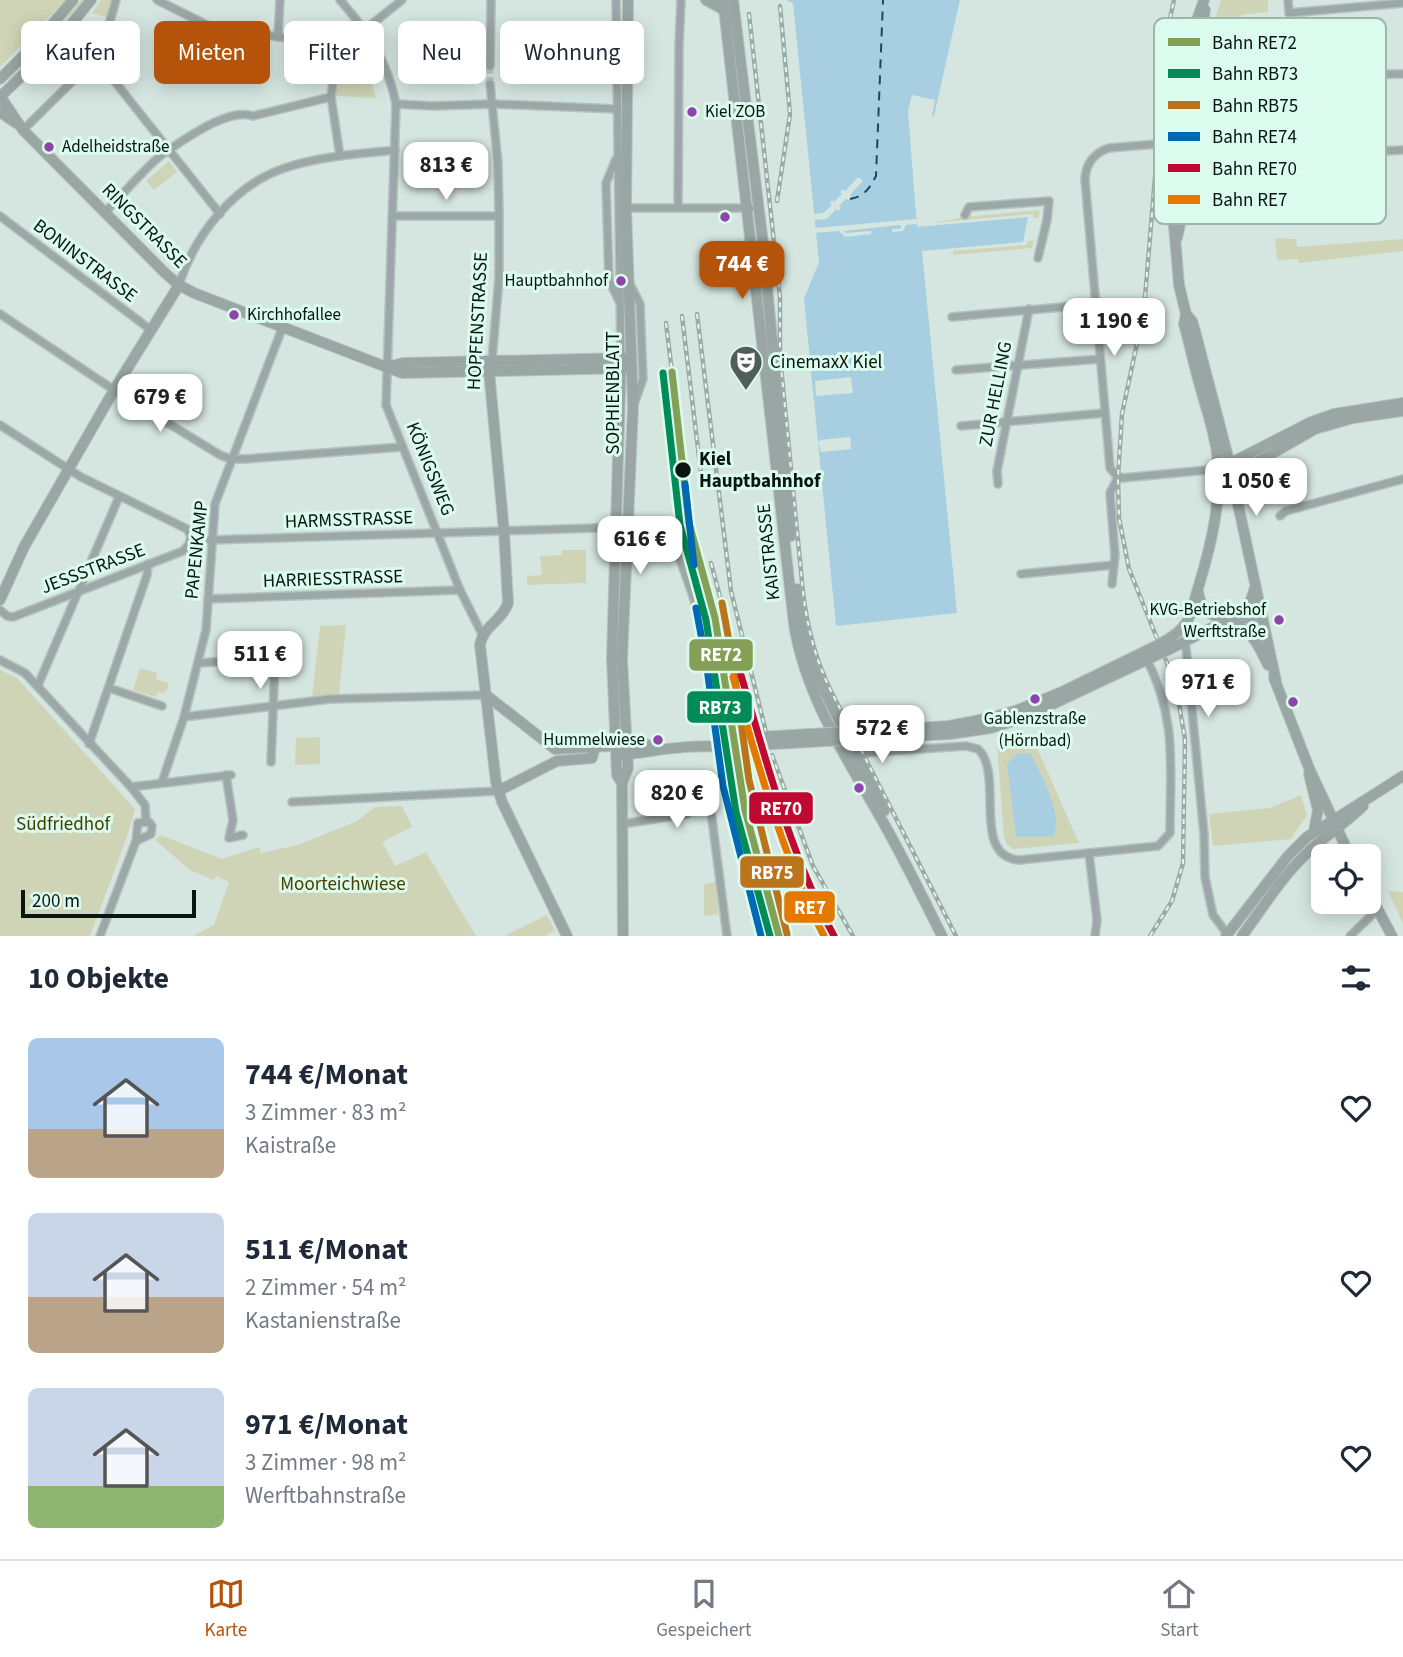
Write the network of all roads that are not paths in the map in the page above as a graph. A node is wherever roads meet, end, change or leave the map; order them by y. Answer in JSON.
{"nodes":[{"id":1,"x":73,"y":0,"type":"edge"},
{"id":2,"x":91,"y":0,"type":"edge"},
{"id":3,"x":116,"y":0,"type":"edge"},
{"id":4,"x":280,"y":0,"type":"edge"},
{"id":5,"x":340,"y":0,"type":"edge"},
{"id":6,"x":402,"y":0,"type":"edge"},
{"id":7,"x":491,"y":0,"type":"edge"},
{"id":8,"x":616,"y":0,"type":"edge"},
{"id":9,"x":628,"y":0,"type":"edge"},
{"id":10,"x":681,"y":0,"type":"edge"},
{"id":11,"x":706,"y":0,"type":"edge"},
{"id":12,"x":733,"y":0,"type":"edge"},
{"id":13,"x":1205,"y":0,"type":"edge"},
{"id":14,"x":1288,"y":0,"type":"edge"},
{"id":15,"x":163,"y":1,"type":"edge"},
{"id":16,"x":1403,"y":3,"type":"edge"},
{"id":17,"x":723,"y":5,"type":"edge"},
{"id":18,"x":1197,"y":18,"type":"edge"},
{"id":19,"x":1203,"y":18,"type":"edge"},
{"id":20,"x":110,"y":21,"type":"edge"},
{"id":21,"x":358,"y":21,"type":"edge"},
{"id":22,"x":376,"y":21,"type":"edge"},
{"id":23,"x":278,"y":37,"type":"junction"},
{"id":24,"x":284,"y":37,"type":"edge"},
{"id":25,"x":384,"y":64,"type":"edge"},
{"id":26,"x":490,"y":66,"type":"tunnel mouth"},
{"id":27,"x":0,"y":79,"type":"edge"},
{"id":28,"x":67,"y":84,"type":"edge"},
{"id":29,"x":116,"y":84,"type":"edge"},
{"id":30,"x":333,"y":84,"type":"edge"},
{"id":31,"x":490,"y":84,"type":"tunnel mouth"},
{"id":32,"x":0,"y":96,"type":"edge"},
{"id":33,"x":331,"y":97,"type":"junction"},
{"id":34,"x":397,"y":104,"type":"junction"},
{"id":35,"x":493,"y":104,"type":"junction"},
{"id":36,"x":617,"y":109,"type":"junction"},
{"id":37,"x":0,"y":112,"type":"edge"},
{"id":38,"x":20,"y":126,"type":"junction"},
{"id":39,"x":1154,"y":144,"type":"edge"},
{"id":40,"x":394,"y":150,"type":"junction"},
{"id":41,"x":169,"y":151,"type":"junction"},
{"id":42,"x":340,"y":156,"type":"junction"},
{"id":43,"x":617,"y":159,"type":"junction"},
{"id":44,"x":678,"y":207,"type":"junction"},
{"id":45,"x":622,"y":208,"type":"junction"},
{"id":46,"x":752,"y":208,"type":"junction"},
{"id":47,"x":967,"y":211,"type":"dead end"},
{"id":48,"x":105,"y":212,"type":"junction"},
{"id":49,"x":220,"y":214,"type":"junction"},
{"id":50,"x":0,"y":216,"type":"edge"},
{"id":51,"x":393,"y":216,"type":"junction"},
{"id":52,"x":499,"y":216,"type":"junction"},
{"id":53,"x":1174,"y":224,"type":"edge"},
{"id":54,"x":1180,"y":224,"type":"edge"},
{"id":55,"x":1175,"y":245,"type":"junction"},
{"id":56,"x":1038,"y":258,"type":"dead end"},
{"id":57,"x":628,"y":280,"type":"junction"},
{"id":58,"x":178,"y":285,"type":"junction"},
{"id":59,"x":1096,"y":304,"type":"junction"},
{"id":60,"x":620,"y":305,"type":"junction"},
{"id":61,"x":1029,"y":309,"type":"junction"},
{"id":62,"x":0,"y":314,"type":"edge"},
{"id":63,"x":1186,"y":314,"type":"junction"},
{"id":64,"x":952,"y":317,"type":"dead end"},
{"id":65,"x":282,"y":326,"type":"junction"},
{"id":66,"x":151,"y":330,"type":"junction"},
{"id":67,"x":1100,"y":359,"type":"junction"},
{"id":68,"x":626,"y":363,"type":"junction"},
{"id":69,"x":490,"y":366,"type":"junction"},
{"id":70,"x":1016,"y":366,"type":"junction"},
{"id":71,"x":386,"y":367,"type":"junction"},
{"id":72,"x":956,"y":370,"type":"dead end"},
{"id":73,"x":114,"y":390,"type":"junction"},
{"id":74,"x":1403,"y":403,"type":"edge"},
{"id":75,"x":633,"y":407,"type":"junction"},
{"id":76,"x":1403,"y":411,"type":"edge"},
{"id":77,"x":1105,"y":413,"type":"junction"},
{"id":78,"x":1006,"y":421,"type":"junction"},
{"id":79,"x":0,"y":425,"type":"edge"},
{"id":80,"x":961,"y":426,"type":"dead end"},
{"id":81,"x":402,"y":447,"type":"junction"},
{"id":82,"x":232,"y":458,"type":"junction"},
{"id":83,"x":68,"y":469,"type":"junction"},
{"id":84,"x":1218,"y":469,"type":"junction"},
{"id":85,"x":1230,"y":471,"type":"junction"},
{"id":86,"x":1118,"y":477,"type":"junction"},
{"id":87,"x":1403,"y":478,"type":"edge"},
{"id":88,"x":998,"y":484,"type":"dead end"},
{"id":89,"x":119,"y":497,"type":"junction"},
{"id":90,"x":1280,"y":516,"type":"dead end"},
{"id":91,"x":626,"y":526,"type":"junction"},
{"id":92,"x":615,"y":527,"type":"junction"},
{"id":93,"x":504,"y":531,"type":"junction"},
{"id":94,"x":438,"y":533,"type":"junction"},
{"id":95,"x":210,"y":540,"type":"junction"},
{"id":96,"x":148,"y":564,"type":"junction"},
{"id":97,"x":1114,"y":565,"type":"junction"},
{"id":98,"x":1021,"y":574,"type":"dead end"},
{"id":99,"x":1112,"y":584,"type":"dead end"},
{"id":100,"x":1198,"y":587,"type":"junction"},
{"id":101,"x":1255,"y":587,"type":"junction"},
{"id":102,"x":460,"y":590,"type":"junction"},
{"id":103,"x":78,"y":592,"type":"junction"},
{"id":104,"x":208,"y":599,"type":"junction"},
{"id":105,"x":0,"y":600,"type":"edge"},
{"id":106,"x":0,"y":610,"type":"edge"},
{"id":107,"x":1262,"y":618,"type":"junction"},
{"id":108,"x":1227,"y":622,"type":"junction"},
{"id":109,"x":482,"y":634,"type":"junction"},
{"id":110,"x":1184,"y":643,"type":"junction"},
{"id":111,"x":1162,"y":648,"type":"junction"},
{"id":112,"x":1145,"y":656,"type":"junction"},
{"id":113,"x":0,"y":660,"type":"edge"},
{"id":114,"x":199,"y":663,"type":"junction"},
{"id":115,"x":1276,"y":681,"type":"junction"},
{"id":116,"x":37,"y":685,"type":"junction"},
{"id":117,"x":109,"y":688,"type":"junction"},
{"id":118,"x":486,"y":695,"type":"junction"},
{"id":119,"x":691,"y":700,"type":"dead end"},
{"id":120,"x":162,"y":706,"type":"dead end"},
{"id":121,"x":274,"y":706,"type":"junction"},
{"id":122,"x":184,"y":718,"type":"junction"},
{"id":123,"x":89,"y":744,"type":"junction"},
{"id":124,"x":595,"y":747,"type":"junction"},
{"id":125,"x":621,"y":750,"type":"junction"},
{"id":126,"x":851,"y":756,"type":"junction"},
{"id":127,"x":271,"y":762,"type":"dead end"},
{"id":128,"x":1309,"y":768,"type":"junction"},
{"id":129,"x":1403,"y":776,"type":"edge"},
{"id":130,"x":162,"y":782,"type":"junction"},
{"id":131,"x":131,"y":787,"type":"junction"},
{"id":132,"x":498,"y":790,"type":"junction"},
{"id":133,"x":292,"y":802,"type":"dead end"},
{"id":134,"x":1318,"y":810,"type":"junction"},
{"id":135,"x":146,"y":821,"type":"junction"},
{"id":136,"x":622,"y":824,"type":"junction"},
{"id":137,"x":1332,"y":824,"type":"junction"},
{"id":138,"x":1314,"y":831,"type":"junction"},
{"id":139,"x":243,"y":835,"type":"dead end"},
{"id":140,"x":136,"y":841,"type":"junction"},
{"id":141,"x":1343,"y":844,"type":"edge"},
{"id":142,"x":1089,"y":853,"type":"junction"},
{"id":143,"x":1288,"y":856,"type":"junction"},
{"id":144,"x":1302,"y":857,"type":"junction"},
{"id":145,"x":1373,"y":914,"type":"edge"},
{"id":146,"x":1381,"y":914,"type":"edge"},
{"id":147,"x":100,"y":936,"type":"edge"},
{"id":148,"x":567,"y":936,"type":"edge"},
{"id":149,"x":623,"y":936,"type":"edge"},
{"id":150,"x":727,"y":936,"type":"edge"},
{"id":151,"x":942,"y":936,"type":"edge"},
{"id":152,"x":948,"y":936,"type":"edge"},
{"id":153,"x":1095,"y":936,"type":"edge"},
{"id":154,"x":1227,"y":936,"type":"edge"},
{"id":155,"x":1242,"y":936,"type":"edge"},
{"id":156,"x":1350,"y":936,"type":"edge"},
{"id":157,"x":1392,"y":936,"type":"edge"}],
"edges":[{"from":1,"to":27,"type":"main road"},
{"from":2,"to":32,"type":"main road"},
{"from":3,"to":20,"type":"street"},
{"from":4,"to":23,"type":"street"},
{"from":5,"to":21,"type":"street"},
{"from":6,"to":22,"type":"street"},
{"from":7,"to":26,"type":"street"},
{"from":8,"to":36,"type":"street","name":"SOPHIENBLATT"},
{"from":9,"to":45,"type":"main road","name":"SOPHIENBLATT"},
{"from":10,"to":44,"type":"street"},
{"from":11,"to":17,"type":"main road"},
{"from":12,"to":46,"type":"main road","name":"KAISTRASSE"},
{"from":13,"to":18,"type":"main road"},
{"from":13,"to":19,"type":"main road"},
{"from":14,"to":16,"type":"street"},
{"from":15,"to":23,"type":"street"},
{"from":17,"to":46,"type":"main road","name":"KAISTRASSE"},
{"from":23,"to":24,"type":"street"},
{"from":25,"to":34,"type":"street"},
{"from":28,"to":38,"type":"street"},
{"from":29,"to":41,"type":"street"},
{"from":30,"to":33,"type":"street"},
{"from":31,"to":35,"type":"street","name":"HOPFENSTRASSE"},
{"from":32,"to":38,"type":"main road","name":"RINGSTRASSE"},
{"from":33,"to":41,"type":"street"},
{"from":33,"to":42,"type":"street"},
{"from":34,"to":35,"type":"street"},
{"from":34,"to":40,"type":"street","name":"KÖNIGSWEG"},
{"from":35,"to":36,"type":"street"},
{"from":35,"to":52,"type":"street","name":"HOPFENSTRASSE"},
{"from":36,"to":43,"type":"street","name":"SOPHIENBLATT"},
{"from":37,"to":38,"type":"main road","name":"RINGSTRASSE"},
{"from":38,"to":48,"type":"main road","name":"RINGSTRASSE"},
{"from":39,"to":59,"type":"street","bridge":true},
{"from":40,"to":42,"type":"street"},
{"from":40,"to":51,"type":"street","name":"KÖNIGSWEG"},
{"from":41,"to":48,"type":"street"},
{"from":41,"to":49,"type":"street"},
{"from":42,"to":49,"type":"street"},
{"from":43,"to":45,"type":"street","name":"SOPHIENBLATT"},
{"from":43,"to":60,"type":"street"},
{"from":44,"to":45,"type":"street"},
{"from":44,"to":46,"type":"street"},
{"from":45,"to":57,"type":"main road","name":"SOPHIENBLATT"},
{"from":45,"to":60,"type":"street","name":"SOPHIENBLATT"},
{"from":46,"to":126,"type":"main road","name":"KAISTRASSE"},
{"from":46,"to":126,"type":"main road","name":"KAISTRASSE"},
{"from":47,"to":56,"type":"street"},
{"from":48,"to":58,"type":"main road","name":"RINGSTRASSE"},
{"from":49,"to":58,"type":"street"},
{"from":50,"to":66,"type":"street","name":"BONINSTRASSE"},
{"from":51,"to":52,"type":"street"},
{"from":51,"to":71,"type":"street","name":"KÖNIGSWEG"},
{"from":52,"to":69,"type":"street","name":"HOPFENSTRASSE"},
{"from":53,"to":55,"type":"main road"},
{"from":54,"to":55,"type":"main road"},
{"from":55,"to":63,"type":"main road"},
{"from":57,"to":68,"type":"main road","name":"SOPHIENBLATT"},
{"from":57,"to":75,"type":"street"},
{"from":58,"to":65,"type":"main road","name":"RINGSTRASSE"},
{"from":58,"to":66,"type":"main road"},
{"from":59,"to":61,"type":"street"},
{"from":59,"to":67,"type":"street"},
{"from":60,"to":68,"type":"street","name":"SOPHIENBLATT"},
{"from":61,"to":64,"type":"street"},
{"from":61,"to":70,"type":"street","name":"ZUR HELLING"},
{"from":62,"to":73,"type":"street"},
{"from":63,"to":84,"type":"main road"},
{"from":63,"to":85,"type":"main road"},
{"from":65,"to":71,"type":"main road","name":"RINGSTRASSE"},
{"from":65,"to":82,"type":"street","name":"PAPENKAMP"},
{"from":66,"to":73,"type":"main road"},
{"from":67,"to":70,"type":"street"},
{"from":67,"to":77,"type":"street"},
{"from":68,"to":69,"type":"main road","name":"RINGSTRASSE"},
{"from":68,"to":75,"type":"main road","name":"SOPHIENBLATT"},
{"from":68,"to":92,"type":"main road","name":"SOPHIENBLATT"},
{"from":69,"to":71,"type":"main road","name":"RINGSTRASSE"},
{"from":69,"to":93,"type":"main road","name":"HOPFENSTRASSE"},
{"from":70,"to":72,"type":"street"},
{"from":70,"to":78,"type":"street","name":"ZUR HELLING"},
{"from":71,"to":81,"type":"street","name":"KÖNIGSWEG"},
{"from":73,"to":82,"type":"street"},
{"from":73,"to":83,"type":"main road"},
{"from":74,"to":85,"type":"main road"},
{"from":75,"to":91,"type":"main road","name":"SOPHIENBLATT"},
{"from":76,"to":85,"type":"main road"},
{"from":77,"to":78,"type":"street"},
{"from":77,"to":86,"type":"street"},
{"from":78,"to":80,"type":"street"},
{"from":78,"to":88,"type":"street","name":"ZUR HELLING"},
{"from":79,"to":83,"type":"street"},
{"from":81,"to":82,"type":"street"},
{"from":81,"to":94,"type":"street","name":"KÖNIGSWEG"},
{"from":82,"to":95,"type":"street","name":"PAPENKAMP"},
{"from":83,"to":89,"type":"street"},
{"from":83,"to":105,"type":"main road"},
{"from":84,"to":85,"type":"main road"},
{"from":84,"to":86,"type":"street"},
{"from":84,"to":100,"type":"main road"},
{"from":85,"to":101,"type":"main road"},
{"from":86,"to":97,"type":"street"},
{"from":87,"to":90,"type":"street"},
{"from":89,"to":96,"type":"street","name":"JESSSTRASSE"},
{"from":89,"to":103,"type":"street"},
{"from":91,"to":92,"type":"street","name":"HARMSSTRASSE"},
{"from":91,"to":119,"type":"street","name":"HARMSSTRASSE"},
{"from":91,"to":125,"type":"main road","name":"SOPHIENBLATT"},
{"from":92,"to":93,"type":"street","name":"HARMSSTRASSE"},
{"from":92,"to":125,"type":"main road","name":"SOPHIENBLATT"},
{"from":93,"to":94,"type":"street","name":"HARMSSTRASSE"},
{"from":93,"to":109,"type":"main road","name":"HOPFENSTRASSE"},
{"from":94,"to":95,"type":"street","name":"HARMSSTRASSE"},
{"from":94,"to":102,"type":"street","name":"KÖNIGSWEG"},
{"from":95,"to":104,"type":"street","name":"PAPENKAMP"},
{"from":96,"to":103,"type":"street","name":"JESSSTRASSE"},
{"from":96,"to":117,"type":"street"},
{"from":97,"to":98,"type":"street"},
{"from":97,"to":99,"type":"street"},
{"from":100,"to":108,"type":"main road"},
{"from":100,"to":111,"type":"main road"},
{"from":101,"to":107,"type":"main road"},
{"from":101,"to":108,"type":"main road"},
{"from":102,"to":104,"type":"street","name":"HARRIESSTRASSE"},
{"from":102,"to":109,"type":"street","name":"KÖNIGSWEG"},
{"from":103,"to":106,"type":"street","name":"JESSSTRASSE"},
{"from":103,"to":116,"type":"street"},
{"from":104,"to":114,"type":"street","name":"PAPENKAMP"},
{"from":107,"to":108,"type":"street"},
{"from":107,"to":115,"type":"main road"},
{"from":108,"to":110,"type":"main road"},
{"from":108,"to":115,"type":"main road"},
{"from":109,"to":118,"type":"main road","name":"KÖNIGSWEG"},
{"from":110,"to":111,"type":"main road"},
{"from":110,"to":154,"type":"street"},
{"from":111,"to":112,"type":"main road"},
{"from":112,"to":125,"type":"main road","bridge":true},
{"from":112,"to":142,"type":"street"},
{"from":113,"to":116,"type":"street"},
{"from":114,"to":121,"type":"street"},
{"from":114,"to":122,"type":"street","name":"PAPENKAMP"},
{"from":115,"to":128,"type":"main road"},
{"from":116,"to":123,"type":"street"},
{"from":117,"to":120,"type":"street"},
{"from":117,"to":123,"type":"street"},
{"from":118,"to":121,"type":"street"},
{"from":118,"to":124,"type":"main road"},
{"from":118,"to":132,"type":"main road","name":"KÖNIGSWEG"},
{"from":121,"to":122,"type":"street"},
{"from":121,"to":127,"type":"street"},
{"from":122,"to":130,"type":"street","name":"PAPENKAMP"},
{"from":123,"to":131,"type":"street"},
{"from":124,"to":125,"type":"main road"},
{"from":124,"to":132,"type":"main road"},
{"from":125,"to":136,"type":"main road","name":"SOPHIENBLATT"},
{"from":126,"to":142,"type":"street"},
{"from":126,"to":151,"type":"main road"},
{"from":126,"to":152,"type":"main road"},
{"from":128,"to":134,"type":"main road"},
{"from":128,"to":137,"type":"main road"},
{"from":129,"to":137,"type":"main road"},
{"from":130,"to":131,"type":"street"},
{"from":130,"to":139,"type":"street"},
{"from":131,"to":135,"type":"street"},
{"from":132,"to":133,"type":"street"},
{"from":132,"to":148,"type":"main road","name":"KÖNIGSWEG"},
{"from":134,"to":137,"type":"main road"},
{"from":134,"to":138,"type":"main road"},
{"from":135,"to":140,"type":"street"},
{"from":135,"to":140,"type":"street"},
{"from":136,"to":149,"type":"main road","name":"SOPHIENBLATT"},
{"from":136,"to":150,"type":"street"},
{"from":137,"to":138,"type":"main road"},
{"from":137,"to":141,"type":"main road"},
{"from":137,"to":144,"type":"main road"},
{"from":138,"to":143,"type":"main road"},
{"from":140,"to":147,"type":"street"},
{"from":142,"to":153,"type":"street"},
{"from":143,"to":144,"type":"street"},
{"from":143,"to":154,"type":"main road"},
{"from":144,"to":155,"type":"main road"},
{"from":145,"to":156,"type":"street"},
{"from":146,"to":157,"type":"main road"}]}
